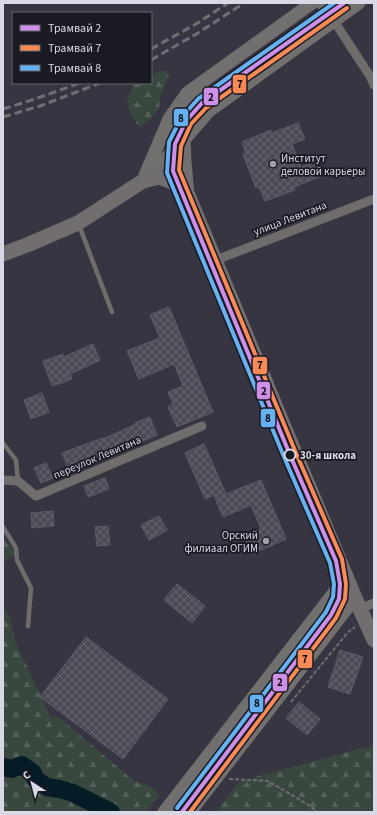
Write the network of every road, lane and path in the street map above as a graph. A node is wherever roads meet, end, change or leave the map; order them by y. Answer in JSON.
{"nodes":[{"id":1,"x":312,"y":3,"type":"edge"},
{"id":2,"x":322,"y":3,"type":"edge"},
{"id":3,"x":359,"y":3,"type":"edge"},
{"id":4,"x":334,"y":21,"type":"junction"},
{"id":5,"x":372,"y":75,"type":"edge"},
{"id":6,"x":204,"y":80,"type":"junction"},
{"id":7,"x":374,"y":86,"type":"edge"},
{"id":8,"x":184,"y":140,"type":"junction"},
{"id":9,"x":143,"y":181,"type":"junction"},
{"id":10,"x":188,"y":195,"type":"junction"},
{"id":11,"x":374,"y":199,"type":"edge"},
{"id":12,"x":78,"y":223,"type":"junction"},
{"id":13,"x":3,"y":254,"type":"edge"},
{"id":14,"x":216,"y":260,"type":"junction"},
{"id":15,"x":112,"y":312,"type":"dead end"},
{"id":16,"x":202,"y":426,"type":"dead end"},
{"id":17,"x":3,"y":443,"type":"edge"},
{"id":18,"x":3,"y":480,"type":"edge"},
{"id":19,"x":18,"y":481,"type":"junction"},
{"id":20,"x":3,"y":527,"type":"edge"},
{"id":21,"x":347,"y":576,"type":"junction"},
{"id":22,"x":358,"y":603,"type":"junction"},
{"id":23,"x":374,"y":603,"type":"edge"},
{"id":24,"x":28,"y":626,"type":"dead end"},
{"id":25,"x":374,"y":640,"type":"edge"},
{"id":26,"x":226,"y":778,"type":"dead end"},
{"id":27,"x":166,"y":810,"type":"edge"},
{"id":28,"x":190,"y":812,"type":"edge"},
{"id":29,"x":318,"y":812,"type":"edge"}],
"edges":[{"from":1,"to":6,"type":"main road"},
{"from":2,"to":4,"type":"main road"},
{"from":3,"to":4,"type":"main road"},
{"from":4,"to":5,"type":"street"},
{"from":4,"to":8,"type":"main road"},
{"from":5,"to":7,"type":"street"},
{"from":6,"to":8,"type":"main road"},
{"from":6,"to":9,"type":"main road"},
{"from":8,"to":9,"type":"main road"},
{"from":8,"to":10,"type":"main road"},
{"from":9,"to":10,"type":"main road"},
{"from":9,"to":12,"type":"main road"},
{"from":10,"to":14,"type":"main road"},
{"from":11,"to":14,"type":"street","name":"улица Левитана"},
{"from":12,"to":13,"type":"main road"},
{"from":12,"to":15,"type":"lane"},
{"from":14,"to":21,"type":"main road"},
{"from":16,"to":19,"type":"street","name":"переулок Левитана"},
{"from":17,"to":19,"type":"lane"},
{"from":18,"to":19,"type":"street"},
{"from":20,"to":24,"type":"lane"},
{"from":21,"to":22,"type":"main road"},
{"from":21,"to":27,"type":"main road"},
{"from":22,"to":23,"type":"street"},
{"from":22,"to":25,"type":"main road"},
{"from":22,"to":28,"type":"main road"},
{"from":26,"to":29,"type":"path"}]}
